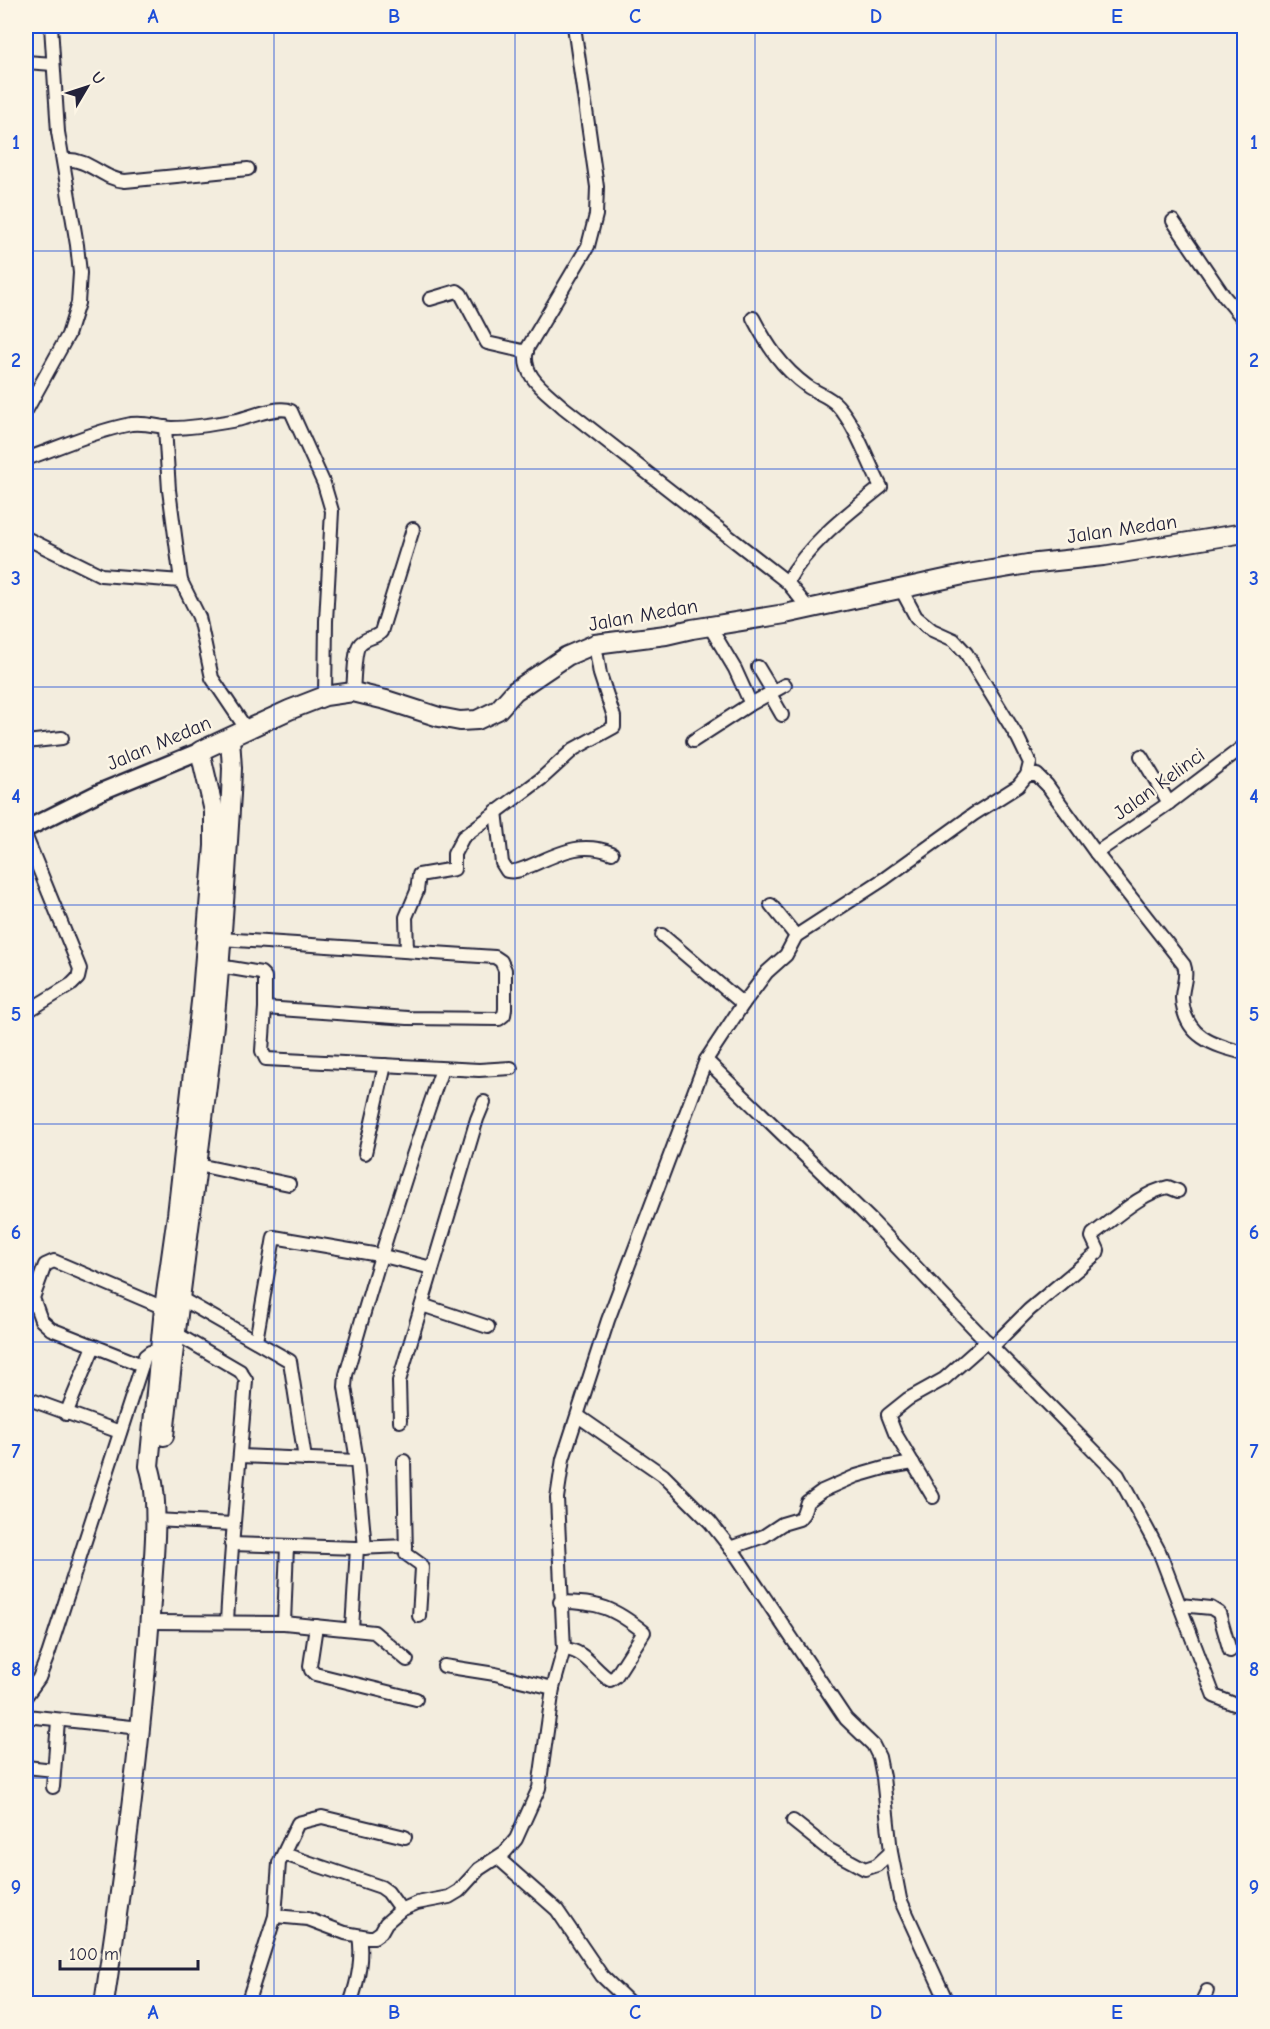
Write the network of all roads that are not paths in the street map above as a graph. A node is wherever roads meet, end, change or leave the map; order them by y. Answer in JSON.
{"nodes":[{"id":1,"x":51,"y":26,"type":"edge"},
{"id":2,"x":574,"y":26,"type":"edge"},
{"id":3,"x":26,"y":62,"type":"edge"},
{"id":4,"x":53,"y":64,"type":"junction"},
{"id":5,"x":64,"y":160,"type":"junction"},
{"id":6,"x":248,"y":169,"type":"dead end"},
{"id":7,"x":1173,"y":221,"type":"dead end"},
{"id":8,"x":430,"y":299,"type":"dead end"},
{"id":9,"x":753,"y":318,"type":"dead end"},
{"id":10,"x":1245,"y":320,"type":"edge"},
{"id":11,"x":527,"y":352,"type":"junction"},
{"id":12,"x":26,"y":411,"type":"edge"},
{"id":13,"x":165,"y":428,"type":"junction"},
{"id":14,"x":26,"y":459,"type":"edge"},
{"id":15,"x":413,"y":529,"type":"dead end"},
{"id":16,"x":1245,"y":533,"type":"edge"},
{"id":17,"x":26,"y":538,"type":"edge"},
{"id":18,"x":181,"y":581,"type":"junction"},
{"id":19,"x":787,"y":582,"type":"junction"},
{"id":20,"x":901,"y":589,"type":"junction"},
{"id":21,"x":809,"y":609,"type":"junction"},
{"id":22,"x":710,"y":627,"type":"junction"},
{"id":23,"x":595,"y":644,"type":"junction"},
{"id":24,"x":758,"y":667,"type":"dead end"},
{"id":25,"x":785,"y":685,"type":"dead end"},
{"id":26,"x":353,"y":692,"type":"junction"},
{"id":27,"x":771,"y":693,"type":"junction"},
{"id":28,"x":325,"y":696,"type":"junction"},
{"id":29,"x":748,"y":705,"type":"junction"},
{"id":30,"x":782,"y":715,"type":"dead end"},
{"id":31,"x":247,"y":730,"type":"junction"},
{"id":32,"x":62,"y":738,"type":"dead end"},
{"id":33,"x":230,"y":738,"type":"junction"},
{"id":34,"x":693,"y":741,"type":"dead end"},
{"id":35,"x":26,"y":742,"type":"edge"},
{"id":36,"x":1245,"y":746,"type":"edge"},
{"id":37,"x":201,"y":751,"type":"junction"},
{"id":38,"x":1141,"y":756,"type":"dead end"},
{"id":39,"x":1027,"y":775,"type":"junction"},
{"id":40,"x":1168,"y":803,"type":"junction"},
{"id":41,"x":496,"y":811,"type":"junction"},
{"id":42,"x":26,"y":829,"type":"edge"},
{"id":43,"x":26,"y":837,"type":"edge"},
{"id":44,"x":612,"y":853,"type":"dead end"},
{"id":45,"x":1096,"y":853,"type":"junction"},
{"id":46,"x":771,"y":905,"type":"dead end"},
{"id":47,"x":662,"y":935,"type":"dead end"},
{"id":48,"x":796,"y":936,"type":"junction"},
{"id":49,"x":221,"y":939,"type":"junction"},
{"id":50,"x":408,"y":951,"type":"junction"},
{"id":51,"x":219,"y":966,"type":"junction"},
{"id":52,"x":743,"y":1004,"type":"junction"},
{"id":53,"x":265,"y":1008,"type":"junction"},
{"id":54,"x":26,"y":1012,"type":"edge"},
{"id":55,"x":1245,"y":1053,"type":"edge"},
{"id":56,"x":706,"y":1060,"type":"junction"},
{"id":57,"x":385,"y":1065,"type":"junction"},
{"id":58,"x":511,"y":1068,"type":"dead end"},
{"id":59,"x":442,"y":1069,"type":"junction"},
{"id":60,"x":484,"y":1102,"type":"dead end"},
{"id":61,"x":364,"y":1153,"type":"dead end"},
{"id":62,"x":198,"y":1165,"type":"junction"},
{"id":63,"x":289,"y":1184,"type":"dead end"},
{"id":64,"x":1178,"y":1191,"type":"dead end"},
{"id":65,"x":180,"y":1244,"type":"junction"},
{"id":66,"x":380,"y":1255,"type":"junction"},
{"id":67,"x":432,"y":1268,"type":"junction"},
{"id":68,"x":29,"y":1296,"type":"edge"},
{"id":69,"x":180,"y":1298,"type":"junction"},
{"id":70,"x":422,"y":1305,"type":"junction"},
{"id":71,"x":164,"y":1308,"type":"junction"},
{"id":72,"x":488,"y":1327,"type":"dead end"},
{"id":73,"x":175,"y":1333,"type":"junction"},
{"id":74,"x":256,"y":1341,"type":"junction"},
{"id":75,"x":989,"y":1344,"type":"junction"},
{"id":76,"x":94,"y":1346,"type":"junction"},
{"id":77,"x":166,"y":1353,"type":"junction"},
{"id":78,"x":142,"y":1365,"type":"junction"},
{"id":79,"x":26,"y":1398,"type":"edge"},
{"id":80,"x":66,"y":1414,"type":"junction"},
{"id":81,"x":578,"y":1416,"type":"junction"},
{"id":82,"x":399,"y":1421,"type":"dead end"},
{"id":83,"x":120,"y":1432,"type":"junction"},
{"id":84,"x":241,"y":1456,"type":"junction"},
{"id":85,"x":305,"y":1459,"type":"junction"},
{"id":86,"x":357,"y":1461,"type":"junction"},
{"id":87,"x":404,"y":1461,"type":"dead end"},
{"id":88,"x":913,"y":1463,"type":"junction"},
{"id":89,"x":933,"y":1497,"type":"dead end"},
{"id":90,"x":155,"y":1520,"type":"junction"},
{"id":91,"x":233,"y":1524,"type":"junction"},
{"id":92,"x":231,"y":1544,"type":"junction"},
{"id":93,"x":287,"y":1546,"type":"junction"},
{"id":94,"x":406,"y":1546,"type":"junction"},
{"id":95,"x":361,"y":1548,"type":"junction"},
{"id":96,"x":730,"y":1548,"type":"junction"},
{"id":97,"x":560,"y":1602,"type":"junction"},
{"id":98,"x":1180,"y":1605,"type":"junction"},
{"id":99,"x":419,"y":1616,"type":"dead end"},
{"id":100,"x":149,"y":1622,"type":"junction"},
{"id":101,"x":227,"y":1622,"type":"junction"},
{"id":102,"x":284,"y":1623,"type":"junction"},
{"id":103,"x":316,"y":1626,"type":"junction"},
{"id":104,"x":352,"y":1629,"type":"junction"},
{"id":105,"x":564,"y":1649,"type":"junction"},
{"id":106,"x":1230,"y":1651,"type":"dead end"},
{"id":107,"x":407,"y":1660,"type":"dead end"},
{"id":108,"x":444,"y":1666,"type":"dead end"},
{"id":109,"x":553,"y":1688,"type":"junction"},
{"id":110,"x":26,"y":1696,"type":"edge"},
{"id":111,"x":416,"y":1700,"type":"dead end"},
{"id":112,"x":1245,"y":1705,"type":"edge"},
{"id":113,"x":26,"y":1716,"type":"edge"},
{"id":114,"x":58,"y":1721,"type":"junction"},
{"id":115,"x":141,"y":1728,"type":"junction"},
{"id":116,"x":26,"y":1767,"type":"edge"},
{"id":117,"x":54,"y":1770,"type":"junction"},
{"id":118,"x":53,"y":1787,"type":"dead end"},
{"id":119,"x":794,"y":1821,"type":"dead end"},
{"id":120,"x":405,"y":1838,"type":"dead end"},
{"id":121,"x":891,"y":1852,"type":"junction"},
{"id":122,"x":284,"y":1854,"type":"junction"},
{"id":123,"x":498,"y":1858,"type":"junction"},
{"id":124,"x":401,"y":1910,"type":"junction"},
{"id":125,"x":275,"y":1916,"type":"junction"},
{"id":126,"x":359,"y":1936,"type":"junction"},
{"id":127,"x":1207,"y":1991,"type":"dead end"},
{"id":128,"x":104,"y":2004,"type":"edge"},
{"id":129,"x":247,"y":2004,"type":"edge"},
{"id":130,"x":350,"y":2004,"type":"edge"},
{"id":131,"x":631,"y":2004,"type":"edge"},
{"id":132,"x":948,"y":2004,"type":"edge"},
{"id":133,"x":1201,"y":2004,"type":"edge"}],
"edges":[{"from":1,"to":4,"type":"street"},
{"from":2,"to":11,"type":"street"},
{"from":3,"to":4,"type":"street"},
{"from":4,"to":5,"type":"street"},
{"from":5,"to":6,"type":"street"},
{"from":5,"to":12,"type":"street"},
{"from":7,"to":10,"type":"street"},
{"from":8,"to":11,"type":"street"},
{"from":9,"to":19,"type":"street"},
{"from":11,"to":19,"type":"street"},
{"from":13,"to":14,"type":"street"},
{"from":13,"to":18,"type":"street"},
{"from":13,"to":28,"type":"street"},
{"from":15,"to":26,"type":"street"},
{"from":16,"to":20,"type":"highway","name":"Jalan Medan"},
{"from":17,"to":18,"type":"street"},
{"from":18,"to":31,"type":"street"},
{"from":19,"to":21,"type":"street"},
{"from":20,"to":21,"type":"highway","name":"Jalan Medan"},
{"from":20,"to":39,"type":"street"},
{"from":21,"to":22,"type":"highway","name":"Jalan Medan"},
{"from":22,"to":23,"type":"highway","name":"Jalan Medan"},
{"from":22,"to":29,"type":"street"},
{"from":23,"to":26,"type":"highway","name":"Jalan Medan"},
{"from":23,"to":41,"type":"street"},
{"from":24,"to":27,"type":"street"},
{"from":25,"to":27,"type":"street"},
{"from":26,"to":28,"type":"highway","name":"Jalan Medan"},
{"from":27,"to":29,"type":"street"},
{"from":27,"to":30,"type":"street"},
{"from":28,"to":31,"type":"highway","name":"Jalan Medan"},
{"from":29,"to":34,"type":"street"},
{"from":31,"to":33,"type":"highway","name":"Jalan Medan"},
{"from":32,"to":35,"type":"street"},
{"from":33,"to":37,"type":"highway","name":"Jalan Medan"},
{"from":33,"to":49,"type":"highway"},
{"from":36,"to":40,"type":"street","name":"Jalan Kelinci"},
{"from":37,"to":42,"type":"main road","name":"Jalan Medan"},
{"from":37,"to":65,"type":"highway"},
{"from":38,"to":40,"type":"street"},
{"from":39,"to":45,"type":"street"},
{"from":39,"to":48,"type":"street"},
{"from":40,"to":45,"type":"street","name":"Jalan Kelinci"},
{"from":41,"to":44,"type":"street"},
{"from":41,"to":50,"type":"street"},
{"from":43,"to":54,"type":"street"},
{"from":45,"to":55,"type":"street"},
{"from":46,"to":48,"type":"street"},
{"from":47,"to":52,"type":"street"},
{"from":48,"to":52,"type":"street"},
{"from":49,"to":50,"type":"street"},
{"from":49,"to":51,"type":"highway"},
{"from":50,"to":53,"type":"street"},
{"from":51,"to":53,"type":"street"},
{"from":51,"to":62,"type":"highway"},
{"from":52,"to":56,"type":"street"},
{"from":53,"to":57,"type":"street"},
{"from":56,"to":75,"type":"street"},
{"from":56,"to":81,"type":"street"},
{"from":57,"to":59,"type":"street"},
{"from":57,"to":61,"type":"street"},
{"from":58,"to":59,"type":"street"},
{"from":59,"to":66,"type":"street"},
{"from":60,"to":67,"type":"street"},
{"from":62,"to":63,"type":"street"},
{"from":62,"to":65,"type":"highway"},
{"from":64,"to":75,"type":"street"},
{"from":65,"to":69,"type":"highway"},
{"from":65,"to":71,"type":"highway"},
{"from":66,"to":67,"type":"street"},
{"from":66,"to":74,"type":"street"},
{"from":66,"to":86,"type":"street"},
{"from":67,"to":70,"type":"street"},
{"from":68,"to":71,"type":"street"},
{"from":68,"to":76,"type":"street"},
{"from":69,"to":73,"type":"highway"},
{"from":69,"to":74,"type":"street"},
{"from":70,"to":72,"type":"street"},
{"from":70,"to":82,"type":"street"},
{"from":71,"to":77,"type":"highway"},
{"from":73,"to":77,"type":"highway"},
{"from":73,"to":84,"type":"street"},
{"from":74,"to":85,"type":"street"},
{"from":75,"to":88,"type":"street"},
{"from":75,"to":98,"type":"street"},
{"from":76,"to":78,"type":"street"},
{"from":76,"to":80,"type":"street"},
{"from":77,"to":78,"type":"street"},
{"from":77,"to":90,"type":"highway"},
{"from":78,"to":83,"type":"street"},
{"from":79,"to":80,"type":"street"},
{"from":80,"to":83,"type":"street"},
{"from":81,"to":96,"type":"street"},
{"from":81,"to":97,"type":"street"},
{"from":83,"to":110,"type":"street"},
{"from":84,"to":85,"type":"street"},
{"from":84,"to":91,"type":"street"},
{"from":85,"to":86,"type":"street"},
{"from":86,"to":95,"type":"street"},
{"from":87,"to":94,"type":"street"},
{"from":88,"to":89,"type":"street"},
{"from":88,"to":96,"type":"street"},
{"from":90,"to":91,"type":"street"},
{"from":90,"to":100,"type":"highway"},
{"from":91,"to":92,"type":"street"},
{"from":92,"to":93,"type":"street"},
{"from":92,"to":101,"type":"street"},
{"from":93,"to":95,"type":"street"},
{"from":93,"to":102,"type":"street"},
{"from":94,"to":95,"type":"street"},
{"from":94,"to":99,"type":"street"},
{"from":95,"to":104,"type":"street"},
{"from":96,"to":121,"type":"street"},
{"from":97,"to":105,"type":"street"},
{"from":97,"to":105,"type":"street"},
{"from":98,"to":106,"type":"street"},
{"from":98,"to":112,"type":"street"},
{"from":100,"to":101,"type":"street"},
{"from":100,"to":115,"type":"highway"},
{"from":101,"to":102,"type":"street"},
{"from":102,"to":103,"type":"street"},
{"from":103,"to":104,"type":"street"},
{"from":103,"to":111,"type":"street"},
{"from":104,"to":107,"type":"street"},
{"from":105,"to":109,"type":"street"},
{"from":108,"to":109,"type":"street"},
{"from":109,"to":123,"type":"street"},
{"from":113,"to":114,"type":"street"},
{"from":114,"to":115,"type":"street"},
{"from":114,"to":117,"type":"street"},
{"from":115,"to":128,"type":"highway"},
{"from":116,"to":117,"type":"street"},
{"from":117,"to":118,"type":"street"},
{"from":119,"to":121,"type":"street"},
{"from":120,"to":122,"type":"street"},
{"from":121,"to":132,"type":"street"},
{"from":122,"to":124,"type":"street"},
{"from":122,"to":125,"type":"street"},
{"from":123,"to":124,"type":"street"},
{"from":123,"to":131,"type":"street"},
{"from":124,"to":126,"type":"street"},
{"from":125,"to":126,"type":"street"},
{"from":125,"to":129,"type":"street"},
{"from":126,"to":130,"type":"street"},
{"from":127,"to":133,"type":"street"}]}
